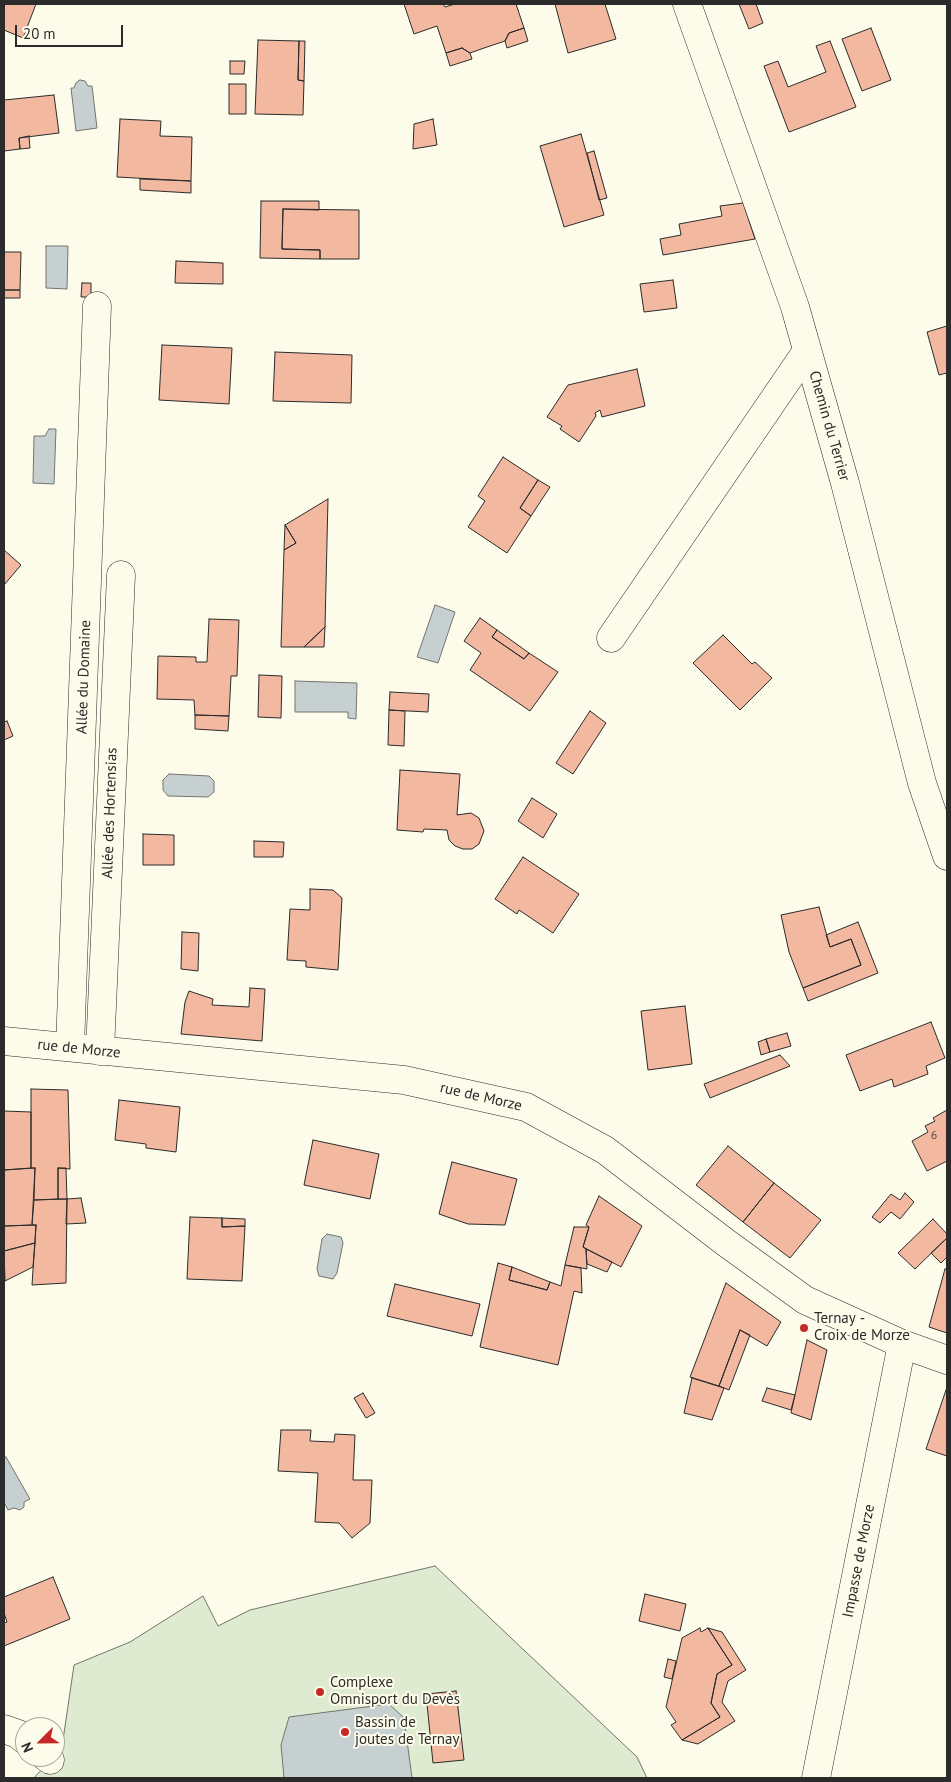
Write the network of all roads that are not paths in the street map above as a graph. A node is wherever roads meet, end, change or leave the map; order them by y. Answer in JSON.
{"nodes":[{"id":1,"x":688,"y":4,"type":"edge"},
{"id":2,"x":97,"y":306,"type":"dead end"},
{"id":3,"x":807,"y":351,"type":"junction"},
{"id":4,"x":121,"y":576,"type":"dead end"},
{"id":5,"x":611,"y":638,"type":"dead end"},
{"id":6,"x":947,"y":856,"type":"edge"},
{"id":7,"x":4,"y":1041,"type":"edge"},
{"id":8,"x":70,"y":1048,"type":"junction"},
{"id":9,"x":100,"y":1051,"type":"junction"},
{"id":10,"x":902,"y":1344,"type":"junction"},
{"id":11,"x":947,"y":1360,"type":"edge"},
{"id":12,"x":816,"y":1778,"type":"edge"}],
"edges":[{"from":1,"to":3,"type":"street","name":"Chemin du Terrier"},
{"from":2,"to":8,"type":"street","name":"Allée du Domaine"},
{"from":3,"to":5,"type":"street"},
{"from":3,"to":6,"type":"street","name":"Chemin du Terrier"},
{"from":4,"to":9,"type":"street","name":"Allée des Hortensias"},
{"from":7,"to":8,"type":"street","name":"rue de Morze"},
{"from":8,"to":9,"type":"street","name":"rue de Morze"},
{"from":9,"to":10,"type":"street","name":"rue de Morze"},
{"from":10,"to":11,"type":"street","name":"rue de Morze"},
{"from":10,"to":12,"type":"street","name":"Impasse de Morze"}]}
